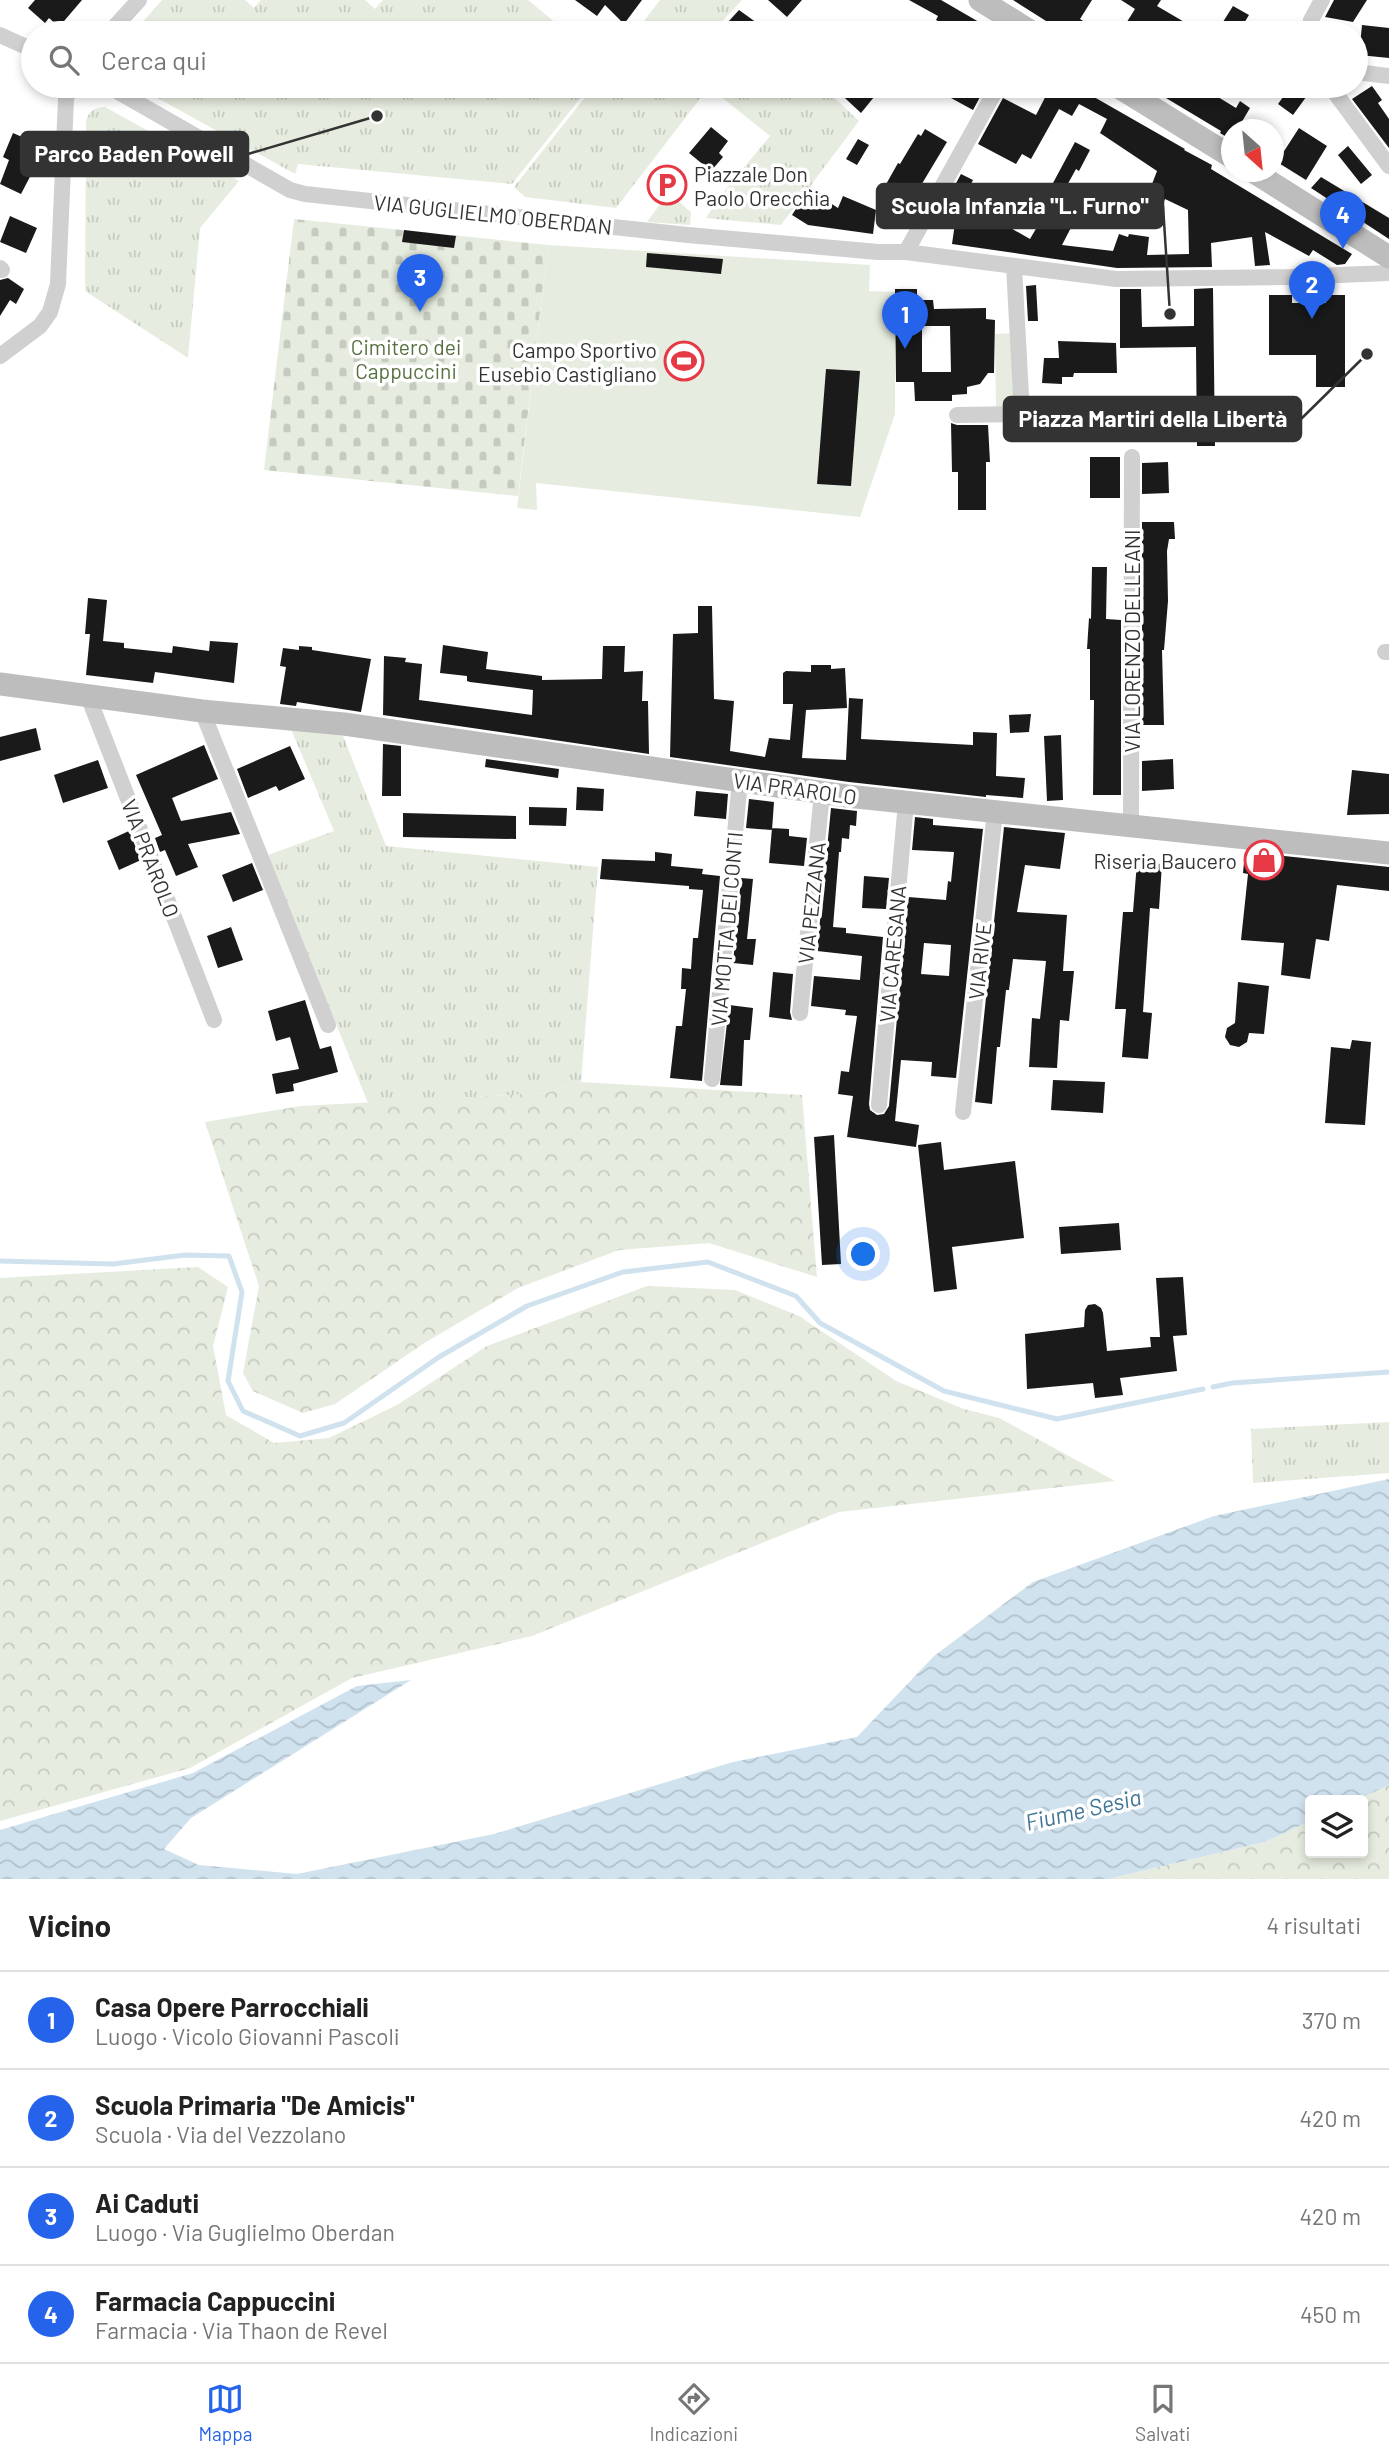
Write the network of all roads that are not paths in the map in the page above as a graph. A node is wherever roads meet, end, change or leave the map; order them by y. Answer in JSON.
{"nodes":[{"id":1,"x":139,"y":0,"type":"edge"},
{"id":2,"x":980,"y":0,"type":"edge"},
{"id":3,"x":1322,"y":0,"type":"edge"},
{"id":4,"x":120,"y":21,"type":"edge"},
{"id":5,"x":1012,"y":21,"type":"edge"},
{"id":6,"x":1311,"y":21,"type":"edge"},
{"id":7,"x":0,"y":35,"type":"edge"},
{"id":8,"x":21,"y":45,"type":"edge"},
{"id":9,"x":1368,"y":73,"type":"edge"},
{"id":10,"x":1389,"y":76,"type":"edge"},
{"id":11,"x":66,"y":98,"type":"edge"},
{"id":12,"x":129,"y":98,"type":"edge"},
{"id":13,"x":991,"y":98,"type":"edge"},
{"id":14,"x":1136,"y":98,"type":"edge"},
{"id":15,"x":1339,"y":98,"type":"edge"},
{"id":16,"x":1221,"y":151,"type":"edge"},
{"id":17,"x":1389,"y":166,"type":"edge"},
{"id":18,"x":1270,"y":182,"type":"edge"},
{"id":19,"x":906,"y":252,"type":"junction"},
{"id":20,"x":1389,"y":257,"type":"edge"},
{"id":21,"x":1014,"y":266,"type":"junction"},
{"id":22,"x":1389,"y":274,"type":"edge"},
{"id":23,"x":2,"y":355,"type":"edge"},
{"id":24,"x":957,"y":415,"type":"dead end"},
{"id":25,"x":1132,"y":457,"type":"dead end"},
{"id":26,"x":0,"y":684,"type":"edge"},
{"id":27,"x":88,"y":696,"type":"junction"},
{"id":28,"x":202,"y":711,"type":"junction"},
{"id":29,"x":740,"y":780,"type":"junction"},
{"id":30,"x":821,"y":793,"type":"junction"},
{"id":31,"x":906,"y":802,"type":"junction"},
{"id":32,"x":995,"y":811,"type":"junction"},
{"id":33,"x":1131,"y":825,"type":"junction"},
{"id":34,"x":1389,"y":853,"type":"edge"},
{"id":35,"x":800,"y":1013,"type":"dead end"},
{"id":36,"x":214,"y":1020,"type":"dead end"},
{"id":37,"x":328,"y":1025,"type":"dead end"},
{"id":38,"x":712,"y":1079,"type":"dead end"},
{"id":39,"x":879,"y":1105,"type":"dead end"},
{"id":40,"x":963,"y":1112,"type":"dead end"}],
"edges":[{"from":1,"to":4,"type":"street"},
{"from":2,"to":5,"type":"street"},
{"from":3,"to":6,"type":"street"},
{"from":7,"to":8,"type":"street"},
{"from":9,"to":10,"type":"street"},
{"from":11,"to":23,"type":"street"},
{"from":12,"to":19,"type":"street","name":"VIA GUGLIELMO OBERDAN"},
{"from":13,"to":19,"type":"street"},
{"from":14,"to":16,"type":"street"},
{"from":15,"to":17,"type":"street"},
{"from":18,"to":20,"type":"street"},
{"from":19,"to":21,"type":"street","name":"VIA GUGLIELMO OBERDAN"},
{"from":21,"to":22,"type":"street","name":"VIA GUGLIELMO OBERDAN"},
{"from":21,"to":24,"type":"street"},
{"from":25,"to":33,"type":"street","name":"VIA LORENZO DELLEANI"},
{"from":26,"to":27,"type":"street","name":"VIA PRAROLO"},
{"from":27,"to":28,"type":"street","name":"VIA PRAROLO"},
{"from":27,"to":36,"type":"street","name":"VIA PRAROLO"},
{"from":28,"to":29,"type":"street","name":"VIA PRAROLO"},
{"from":28,"to":37,"type":"street"},
{"from":29,"to":30,"type":"street","name":"VIA PRAROLO"},
{"from":29,"to":38,"type":"street","name":"VIA MOTTA DEI CONTI"},
{"from":30,"to":31,"type":"street","name":"VIA PRAROLO"},
{"from":30,"to":35,"type":"street","name":"VIA PEZZANA"},
{"from":31,"to":32,"type":"street","name":"VIA PRAROLO"},
{"from":31,"to":39,"type":"street","name":"VIA CARESANA"},
{"from":32,"to":33,"type":"street","name":"VIA PRAROLO"},
{"from":32,"to":40,"type":"street","name":"VIA RIVE"},
{"from":33,"to":34,"type":"street","name":"VIA PRAROLO"}]}
